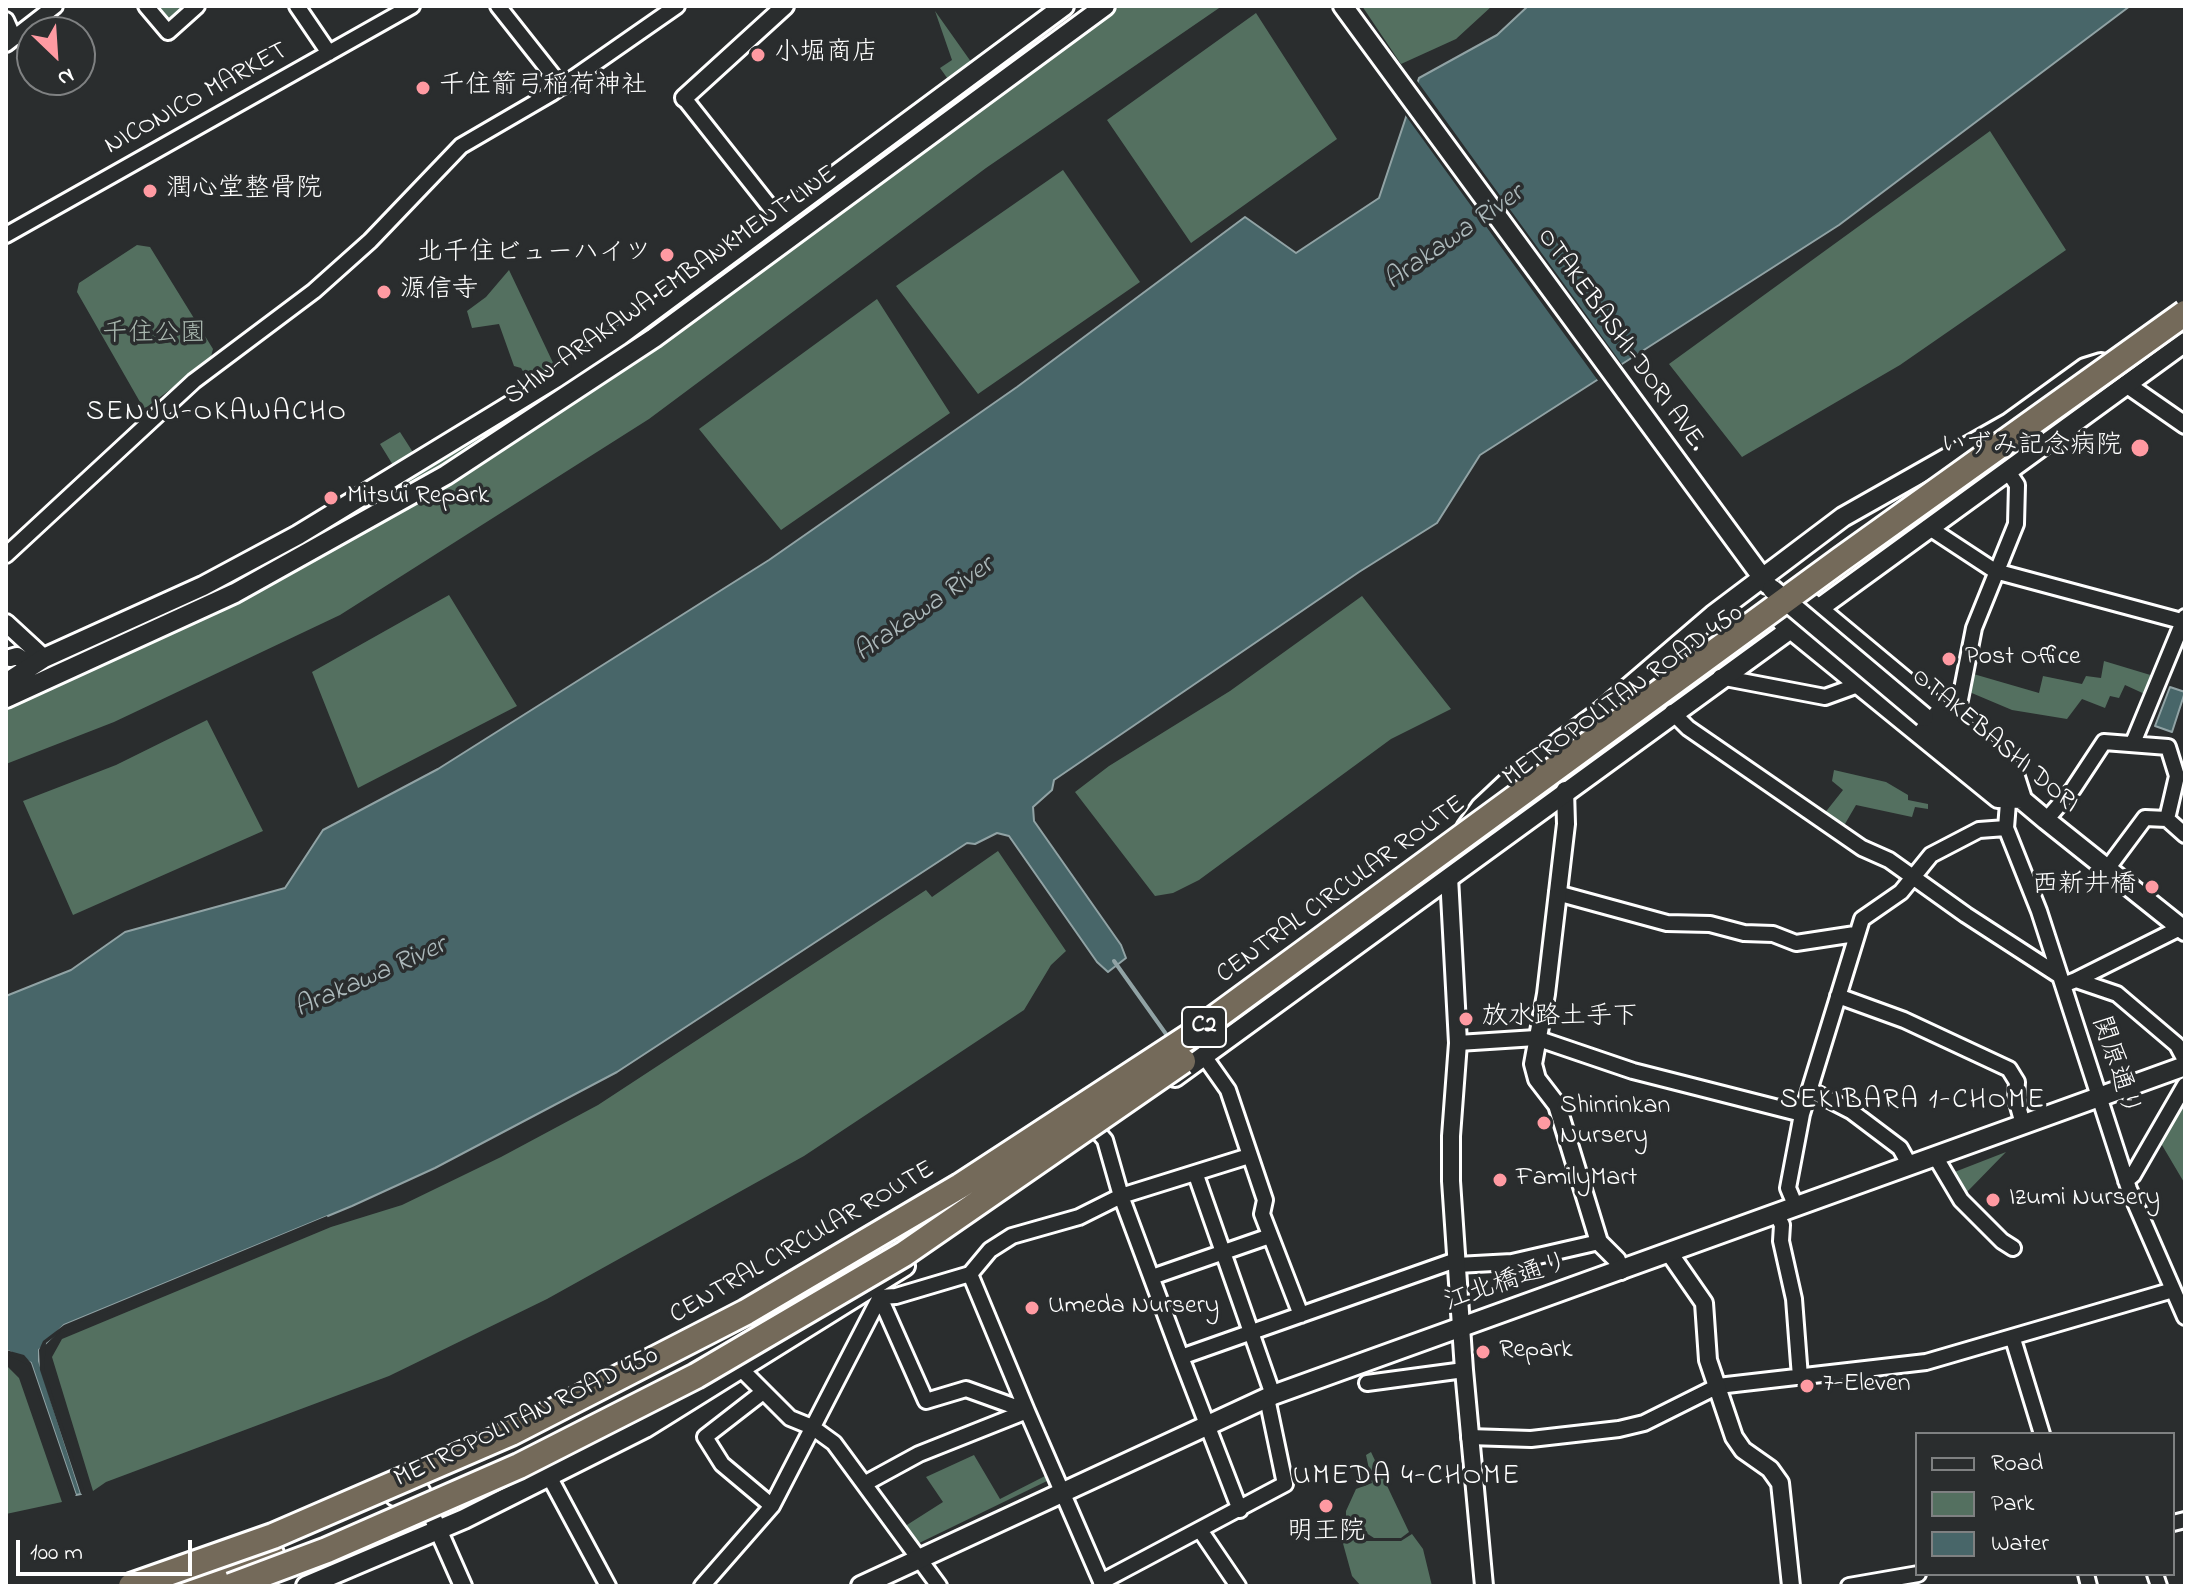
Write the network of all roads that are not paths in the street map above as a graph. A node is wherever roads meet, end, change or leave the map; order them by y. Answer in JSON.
{"nodes":[{"id":1,"x":55,"y":6,"type":"edge"},
{"id":2,"x":146,"y":6,"type":"edge"},
{"id":3,"x":197,"y":6,"type":"edge"},
{"id":4,"x":297,"y":6,"type":"edge"},
{"id":5,"x":412,"y":6,"type":"edge"},
{"id":6,"x":498,"y":6,"type":"edge"},
{"id":7,"x":677,"y":6,"type":"edge"},
{"id":8,"x":785,"y":6,"type":"edge"},
{"id":9,"x":1064,"y":6,"type":"edge"},
{"id":10,"x":1343,"y":6,"type":"edge"},
{"id":11,"x":1098,"y":10,"type":"edge"},
{"id":12,"x":6,"y":20,"type":"edge"},
{"id":13,"x":10,"y":41,"type":"edge"},
{"id":14,"x":329,"y":53,"type":"junction"},
{"id":15,"x":982,"y":67,"type":"junction"},
{"id":16,"x":562,"y":87,"type":"junction"},
{"id":17,"x":684,"y":98,"type":"joint"},
{"id":18,"x":778,"y":217,"type":"junction"},
{"id":19,"x":6,"y":235,"type":"edge"},
{"id":20,"x":2185,"y":313,"type":"edge"},
{"id":21,"x":2185,"y":322,"type":"edge"},
{"id":22,"x":2185,"y":333,"type":"edge"},
{"id":23,"x":2185,"y":342,"type":"edge"},
{"id":24,"x":2121,"y":377,"type":"junction"},
{"id":25,"x":2185,"y":425,"type":"edge"},
{"id":26,"x":2007,"y":470,"type":"junction"},
{"id":27,"x":1928,"y":527,"type":"junction"},
{"id":28,"x":6,"y":555,"type":"edge"},
{"id":29,"x":1995,"y":571,"type":"junction"},
{"id":30,"x":1767,"y":584,"type":"junction"},
{"id":31,"x":1811,"y":602,"type":"junction"},
{"id":32,"x":2185,"y":620,"type":"edge"},
{"id":33,"x":6,"y":623,"type":"edge"},
{"id":34,"x":1782,"y":623,"type":"junction"},
{"id":35,"x":29,"y":643,"type":"junction"},
{"id":36,"x":44,"y":658,"type":"junction"},
{"id":37,"x":8,"y":660,"type":"edge"},
{"id":38,"x":1720,"y":677,"type":"junction"},
{"id":39,"x":14,"y":679,"type":"edge"},
{"id":40,"x":1858,"y":685,"type":"junction"},
{"id":41,"x":6,"y":698,"type":"edge"},
{"id":42,"x":1672,"y":712,"type":"junction"},
{"id":43,"x":1956,"y":720,"type":"junction"},
{"id":44,"x":2133,"y":743,"type":"junction"},
{"id":45,"x":1565,"y":790,"type":"junction"},
{"id":46,"x":2013,"y":795,"type":"junction"},
{"id":47,"x":2167,"y":819,"type":"junction"},
{"id":48,"x":2046,"y":820,"type":"junction"},
{"id":49,"x":2006,"y":828,"type":"junction"},
{"id":50,"x":2185,"y":835,"type":"edge"},
{"id":51,"x":1453,"y":855,"type":"junction"},
{"id":52,"x":2107,"y":869,"type":"junction"},
{"id":53,"x":1911,"y":876,"type":"junction"},
{"id":54,"x":1449,"y":877,"type":"junction"},
{"id":55,"x":1557,"y":893,"type":"junction"},
{"id":56,"x":2184,"y":930,"type":"edge"},
{"id":57,"x":1855,"y":934,"type":"junction"},
{"id":58,"x":2066,"y":980,"type":"junction"},
{"id":59,"x":1838,"y":996,"type":"junction"},
{"id":60,"x":1536,"y":1038,"type":"junction"},
{"id":61,"x":1458,"y":1043,"type":"junction"},
{"id":62,"x":1204,"y":1056,"type":"junction"},
{"id":63,"x":2185,"y":1060,"type":"edge"},
{"id":64,"x":2185,"y":1066,"type":"edge"},
{"id":65,"x":2185,"y":1085,"type":"edge"},
{"id":66,"x":1810,"y":1090,"type":"junction"},
{"id":67,"x":2099,"y":1097,"type":"junction"},
{"id":68,"x":1802,"y":1114,"type":"junction"},
{"id":69,"x":2023,"y":1124,"type":"junction"},
{"id":70,"x":1098,"y":1132,"type":"junction"},
{"id":71,"x":1249,"y":1156,"type":"junction"},
{"id":72,"x":1935,"y":1156,"type":"junction"},
{"id":73,"x":1910,"y":1166,"type":"junction"},
{"id":74,"x":1196,"y":1175,"type":"junction"},
{"id":75,"x":2126,"y":1181,"type":"junction"},
{"id":76,"x":1121,"y":1196,"type":"junction"},
{"id":77,"x":1796,"y":1207,"type":"junction"},
{"id":78,"x":1777,"y":1215,"type":"junction"},
{"id":79,"x":886,"y":1231,"type":"junction"},
{"id":80,"x":1270,"y":1236,"type":"junction"},
{"id":81,"x":1599,"y":1242,"type":"junction"},
{"id":82,"x":2013,"y":1248,"type":"dead end"},
{"id":83,"x":1223,"y":1251,"type":"junction"},
{"id":84,"x":1670,"y":1254,"type":"junction"},
{"id":85,"x":1457,"y":1263,"type":"junction"},
{"id":86,"x":860,"y":1265,"type":"junction"},
{"id":87,"x":1621,"y":1271,"type":"junction"},
{"id":88,"x":970,"y":1274,"type":"junction"},
{"id":89,"x":1152,"y":1277,"type":"junction"},
{"id":90,"x":2173,"y":1290,"type":"junction"},
{"id":91,"x":877,"y":1292,"type":"junction"},
{"id":92,"x":2184,"y":1310,"type":"edge"},
{"id":93,"x":1301,"y":1315,"type":"junction"},
{"id":94,"x":1461,"y":1328,"type":"junction"},
{"id":95,"x":1252,"y":1332,"type":"junction"},
{"id":96,"x":2013,"y":1339,"type":"junction"},
{"id":97,"x":1181,"y":1357,"type":"junction"},
{"id":98,"x":741,"y":1369,"type":"junction"},
{"id":99,"x":1464,"y":1370,"type":"junction"},
{"id":100,"x":696,"y":1376,"type":"junction"},
{"id":101,"x":1800,"y":1377,"type":"junction"},
{"id":102,"x":1367,"y":1383,"type":"dead end"},
{"id":103,"x":1718,"y":1386,"type":"junction"},
{"id":104,"x":763,"y":1392,"type":"junction"},
{"id":105,"x":1270,"y":1397,"type":"junction"},
{"id":106,"x":1027,"y":1411,"type":"junction"},
{"id":107,"x":1207,"y":1425,"type":"junction"},
{"id":108,"x":812,"y":1427,"type":"junction"},
{"id":109,"x":2041,"y":1432,"type":"edge"},
{"id":110,"x":1469,"y":1437,"type":"junction"},
{"id":111,"x":550,"y":1478,"type":"junction"},
{"id":112,"x":864,"y":1484,"type":"junction"},
{"id":113,"x":1062,"y":1491,"type":"junction"},
{"id":114,"x":425,"y":1500,"type":"junction"},
{"id":115,"x":772,"y":1506,"type":"junction"},
{"id":116,"x":1240,"y":1510,"type":"junction"},
{"id":117,"x":1200,"y":1530,"type":"junction"},
{"id":118,"x":438,"y":1531,"type":"junction"},
{"id":119,"x":918,"y":1560,"type":"junction"},
{"id":120,"x":1915,"y":1575,"type":"edge"},
{"id":121,"x":1102,"y":1584,"type":"edge"},
{"id":122,"x":131,"y":1586,"type":"edge"},
{"id":123,"x":161,"y":1586,"type":"edge"},
{"id":124,"x":185,"y":1586,"type":"edge"},
{"id":125,"x":207,"y":1586,"type":"edge"},
{"id":126,"x":231,"y":1586,"type":"edge"},
{"id":127,"x":262,"y":1586,"type":"edge"},
{"id":128,"x":306,"y":1586,"type":"edge"},
{"id":129,"x":463,"y":1586,"type":"edge"},
{"id":130,"x":608,"y":1586,"type":"edge"},
{"id":131,"x":702,"y":1586,"type":"edge"},
{"id":132,"x":861,"y":1586,"type":"edge"},
{"id":133,"x":939,"y":1586,"type":"edge"},
{"id":134,"x":1237,"y":1586,"type":"edge"},
{"id":135,"x":1484,"y":1586,"type":"edge"},
{"id":136,"x":1791,"y":1586,"type":"edge"},
{"id":137,"x":1849,"y":1586,"type":"edge"}],
"edges":[{"from":1,"to":13,"type":"street"},
{"from":2,"to":3,"type":"street"},
{"from":4,"to":14,"type":"street"},
{"from":5,"to":14,"type":"street","name":"NICONICO MARKET"},
{"from":6,"to":16,"type":"street"},
{"from":7,"to":16,"type":"street"},
{"from":8,"to":17,"type":"street"},
{"from":9,"to":15,"type":"main road","name":"SHIN-ARAKAWA EMBANKMENT LINE"},
{"from":10,"to":30,"type":"main road","name":"OTAKEBASHI-DORI AVE."},
{"from":11,"to":15,"type":"main road","name":"SHIN-ARAKAWA EMBANKMENT LINE"},
{"from":11,"to":41,"type":"main road","name":"SHIN-ARAKAWA EMBANKMENT LINE"},
{"from":12,"to":13,"type":"street"},
{"from":14,"to":19,"type":"street","name":"NICONICO MARKET"},
{"from":15,"to":18,"type":"main road","name":"SHIN-ARAKAWA EMBANKMENT LINE"},
{"from":16,"to":28,"type":"street"},
{"from":17,"to":18,"type":"street"},
{"from":18,"to":36,"type":"main road","name":"SHIN-ARAKAWA EMBANKMENT LINE"},
{"from":20,"to":79,"type":"highway","name":"CENTRAL CIRCULAR ROUTE","number":"C2","bridge":true},
{"from":21,"to":24,"type":"main road","name":"METROPOLITAN ROAD 450"},
{"from":22,"to":100,"type":"highway","name":"CENTRAL CIRCULAR ROUTE","number":"C2","bridge":true},
{"from":23,"to":24,"type":"main road","name":"METROPOLITAN ROAD 450"},
{"from":24,"to":25,"type":"street"},
{"from":24,"to":26,"type":"main road","name":"METROPOLITAN ROAD 450"},
{"from":24,"to":30,"type":"main road"},
{"from":24,"to":31,"type":"main road","name":"METROPOLITAN ROAD 450"},
{"from":26,"to":27,"type":"main road","name":"METROPOLITAN ROAD 450"},
{"from":26,"to":29,"type":"street"},
{"from":27,"to":29,"type":"street"},
{"from":27,"to":31,"type":"main road","name":"METROPOLITAN ROAD 450"},
{"from":29,"to":32,"type":"street"},
{"from":29,"to":43,"type":"street"},
{"from":30,"to":46,"type":"main road","name":"OTAKEBASHI DORI","bridge":true},
{"from":30,"to":51,"type":"main road"},
{"from":31,"to":34,"type":"main road","name":"METROPOLITAN ROAD 450"},
{"from":31,"to":43,"type":"main road"},
{"from":32,"to":44,"type":"street"},
{"from":33,"to":35,"type":"street"},
{"from":34,"to":38,"type":"main road","name":"METROPOLITAN ROAD 450"},
{"from":34,"to":40,"type":"main road"},
{"from":34,"to":51,"type":"main road","name":"METROPOLITAN ROAD 450"},
{"from":35,"to":36,"type":"street"},
{"from":35,"to":37,"type":"street"},
{"from":36,"to":39,"type":"main road","name":"SHIN-ARAKAWA EMBANKMENT LINE"},
{"from":37,"to":39,"type":"street"},
{"from":38,"to":40,"type":"street"},
{"from":38,"to":42,"type":"main road","name":"METROPOLITAN ROAD 450"},
{"from":40,"to":46,"type":"main road"},
{"from":42,"to":45,"type":"main road","name":"METROPOLITAN ROAD 450"},
{"from":42,"to":53,"type":"street"},
{"from":43,"to":46,"type":"main road"},
{"from":44,"to":47,"type":"street"},
{"from":44,"to":48,"type":"street"},
{"from":45,"to":54,"type":"main road","name":"METROPOLITAN ROAD 450"},
{"from":45,"to":55,"type":"street"},
{"from":46,"to":48,"type":"main road","name":"OTAKEBASHI DORI"},
{"from":46,"to":49,"type":"street"},
{"from":47,"to":50,"type":"street"},
{"from":47,"to":52,"type":"street"},
{"from":48,"to":52,"type":"main road","name":"OTAKEBASHI DORI"},
{"from":49,"to":53,"type":"street"},
{"from":49,"to":58,"type":"street","name":"関原通り"},
{"from":51,"to":54,"type":"main road"},
{"from":51,"to":86,"type":"main road","name":"METROPOLITAN ROAD 450"},
{"from":52,"to":56,"type":"main road","name":"OTAKEBASHI DORI"},
{"from":53,"to":57,"type":"street"},
{"from":53,"to":58,"type":"street"},
{"from":54,"to":61,"type":"street"},
{"from":54,"to":62,"type":"main road","name":"METROPOLITAN ROAD 450"},
{"from":55,"to":57,"type":"street"},
{"from":55,"to":60,"type":"street"},
{"from":56,"to":58,"type":"street"},
{"from":57,"to":59,"type":"street"},
{"from":58,"to":63,"type":"street"},
{"from":58,"to":67,"type":"street","name":"関原通り"},
{"from":59,"to":66,"type":"street"},
{"from":59,"to":69,"type":"street"},
{"from":60,"to":61,"type":"street"},
{"from":60,"to":68,"type":"street"},
{"from":60,"to":81,"type":"street"},
{"from":61,"to":85,"type":"street"},
{"from":62,"to":70,"type":"main road","name":"METROPOLITAN ROAD 450"},
{"from":62,"to":71,"type":"street"},
{"from":64,"to":67,"type":"main road","name":"江北橋通り"},
{"from":65,"to":75,"type":"street"},
{"from":66,"to":68,"type":"street"},
{"from":66,"to":73,"type":"street"},
{"from":67,"to":69,"type":"main road","name":"江北橋通り"},
{"from":67,"to":75,"type":"street","name":"関原通り"},
{"from":68,"to":77,"type":"street"},
{"from":69,"to":72,"type":"main road","name":"江北橋通り"},
{"from":70,"to":76,"type":"street"},
{"from":70,"to":91,"type":"main road","name":"METROPOLITAN ROAD 450"},
{"from":71,"to":74,"type":"street"},
{"from":71,"to":80,"type":"street"},
{"from":72,"to":73,"type":"main road","name":"江北橋通り"},
{"from":72,"to":82,"type":"street"},
{"from":73,"to":77,"type":"main road","name":"江北橋通り"},
{"from":74,"to":76,"type":"street"},
{"from":74,"to":83,"type":"street"},
{"from":75,"to":90,"type":"street","name":"関原通り"},
{"from":76,"to":88,"type":"street"},
{"from":76,"to":89,"type":"street"},
{"from":77,"to":78,"type":"main road","name":"江北橋通り"},
{"from":78,"to":84,"type":"main road","name":"江北橋通り"},
{"from":78,"to":101,"type":"street"},
{"from":79,"to":122,"type":"highway","name":"CENTRAL CIRCULAR ROUTE","number":"C2","bridge":true},
{"from":79,"to":124,"type":"highway","bridge":true},
{"from":80,"to":83,"type":"street"},
{"from":80,"to":93,"type":"street"},
{"from":81,"to":85,"type":"street"},
{"from":81,"to":87,"type":"street"},
{"from":83,"to":89,"type":"street"},
{"from":83,"to":95,"type":"street"},
{"from":84,"to":87,"type":"main road","name":"江北橋通り"},
{"from":84,"to":103,"type":"street"},
{"from":85,"to":93,"type":"street"},
{"from":85,"to":94,"type":"street"},
{"from":86,"to":91,"type":"street"},
{"from":86,"to":114,"type":"main road","name":"METROPOLITAN ROAD 450"},
{"from":87,"to":94,"type":"main road","name":"江北橋通り"},
{"from":88,"to":91,"type":"street"},
{"from":88,"to":106,"type":"street"},
{"from":89,"to":97,"type":"street"},
{"from":90,"to":92,"type":"street","name":"関原通り"},
{"from":90,"to":96,"type":"street"},
{"from":91,"to":98,"type":"main road","name":"METROPOLITAN ROAD 450"},
{"from":91,"to":106,"type":"street"},
{"from":91,"to":108,"type":"street"},
{"from":93,"to":95,"type":"street"},
{"from":94,"to":99,"type":"street"},
{"from":94,"to":105,"type":"main road","name":"江北橋通り"},
{"from":95,"to":97,"type":"street"},
{"from":95,"to":105,"type":"street"},
{"from":96,"to":101,"type":"street"},
{"from":96,"to":109,"type":"street"},
{"from":97,"to":107,"type":"street"},
{"from":98,"to":104,"type":"street"},
{"from":98,"to":111,"type":"main road","name":"METROPOLITAN ROAD 450"},
{"from":99,"to":102,"type":"street"},
{"from":99,"to":110,"type":"street"},
{"from":100,"to":126,"type":"highway","name":"CENTRAL CIRCULAR ROUTE","number":"C2","bridge":true},
{"from":100,"to":127,"type":"highway","bridge":true},
{"from":101,"to":103,"type":"street"},
{"from":103,"to":110,"type":"street"},
{"from":103,"to":136,"type":"street"},
{"from":104,"to":108,"type":"street"},
{"from":104,"to":115,"type":"street"},
{"from":105,"to":107,"type":"main road","name":"江北橋通り"},
{"from":105,"to":116,"type":"street"},
{"from":106,"to":112,"type":"street"},
{"from":106,"to":113,"type":"street"},
{"from":107,"to":113,"type":"main road","name":"江北橋通り"},
{"from":107,"to":116,"type":"street"},
{"from":108,"to":112,"type":"street"},
{"from":108,"to":115,"type":"street"},
{"from":110,"to":135,"type":"street"},
{"from":111,"to":118,"type":"main road","name":"METROPOLITAN ROAD 450"},
{"from":111,"to":130,"type":"street"},
{"from":112,"to":119,"type":"street"},
{"from":113,"to":119,"type":"main road","name":"江北橋通り"},
{"from":113,"to":121,"type":"street"},
{"from":114,"to":118,"type":"street"},
{"from":114,"to":123,"type":"main road"},
{"from":114,"to":125,"type":"main road","name":"METROPOLITAN ROAD 450"},
{"from":115,"to":131,"type":"street"},
{"from":116,"to":117,"type":"street"},
{"from":117,"to":121,"type":"street"},
{"from":117,"to":134,"type":"street"},
{"from":118,"to":128,"type":"main road","name":"METROPOLITAN ROAD 450"},
{"from":118,"to":129,"type":"street"},
{"from":119,"to":132,"type":"main road","name":"江北橋通り"},
{"from":119,"to":133,"type":"street"},
{"from":120,"to":137,"type":"street"}]}
